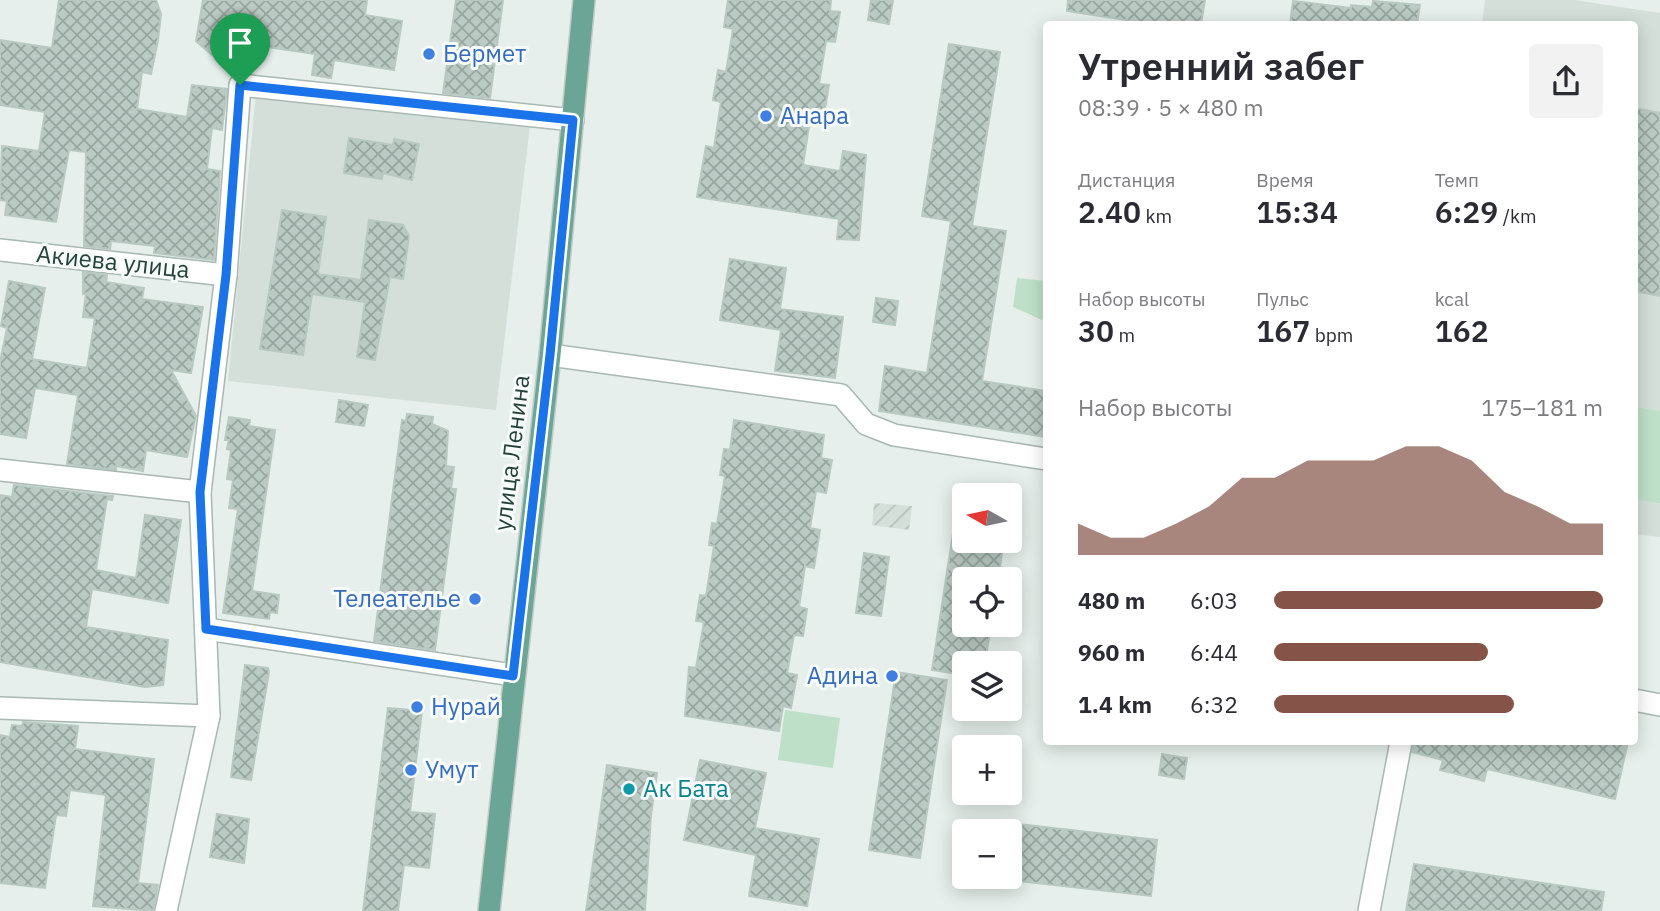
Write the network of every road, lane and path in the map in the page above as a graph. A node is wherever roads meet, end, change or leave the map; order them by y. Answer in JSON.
{"nodes":[{"id":1,"x":584,"y":0,"type":"edge"},
{"id":2,"x":573,"y":120,"type":"junction"},
{"id":3,"x":0,"y":250,"type":"edge"},
{"id":4,"x":226,"y":275,"type":"junction"},
{"id":5,"x":550,"y":355,"type":"junction"},
{"id":6,"x":1043,"y":459,"type":"edge"},
{"id":7,"x":0,"y":470,"type":"edge"},
{"id":8,"x":200,"y":492,"type":"junction"},
{"id":9,"x":206,"y":629,"type":"junction"},
{"id":10,"x":513,"y":676,"type":"junction"},
{"id":11,"x":1638,"y":701,"type":"edge"},
{"id":12,"x":1660,"y":705,"type":"edge"},
{"id":13,"x":0,"y":708,"type":"edge"},
{"id":14,"x":209,"y":716,"type":"junction"},
{"id":15,"x":1400,"y":745,"type":"edge"},
{"id":16,"x":166,"y":911,"type":"edge"},
{"id":17,"x":489,"y":911,"type":"edge"},
{"id":18,"x":1370,"y":911,"type":"edge"}],
"edges":[{"from":1,"to":2,"type":"main road","name":"улица Ленина"},
{"from":2,"to":4,"type":"street"},
{"from":2,"to":5,"type":"main road","name":"улица Ленина"},
{"from":3,"to":4,"type":"street","name":"Акиева улица"},
{"from":4,"to":8,"type":"street"},
{"from":5,"to":6,"type":"street"},
{"from":5,"to":10,"type":"main road","name":"улица Ленина"},
{"from":7,"to":8,"type":"street"},
{"from":8,"to":9,"type":"street"},
{"from":9,"to":10,"type":"street"},
{"from":9,"to":14,"type":"street"},
{"from":10,"to":17,"type":"main road","name":"улица Ленина"},
{"from":11,"to":12,"type":"street"},
{"from":13,"to":14,"type":"street"},
{"from":14,"to":16,"type":"street"},
{"from":15,"to":18,"type":"street"}]}
